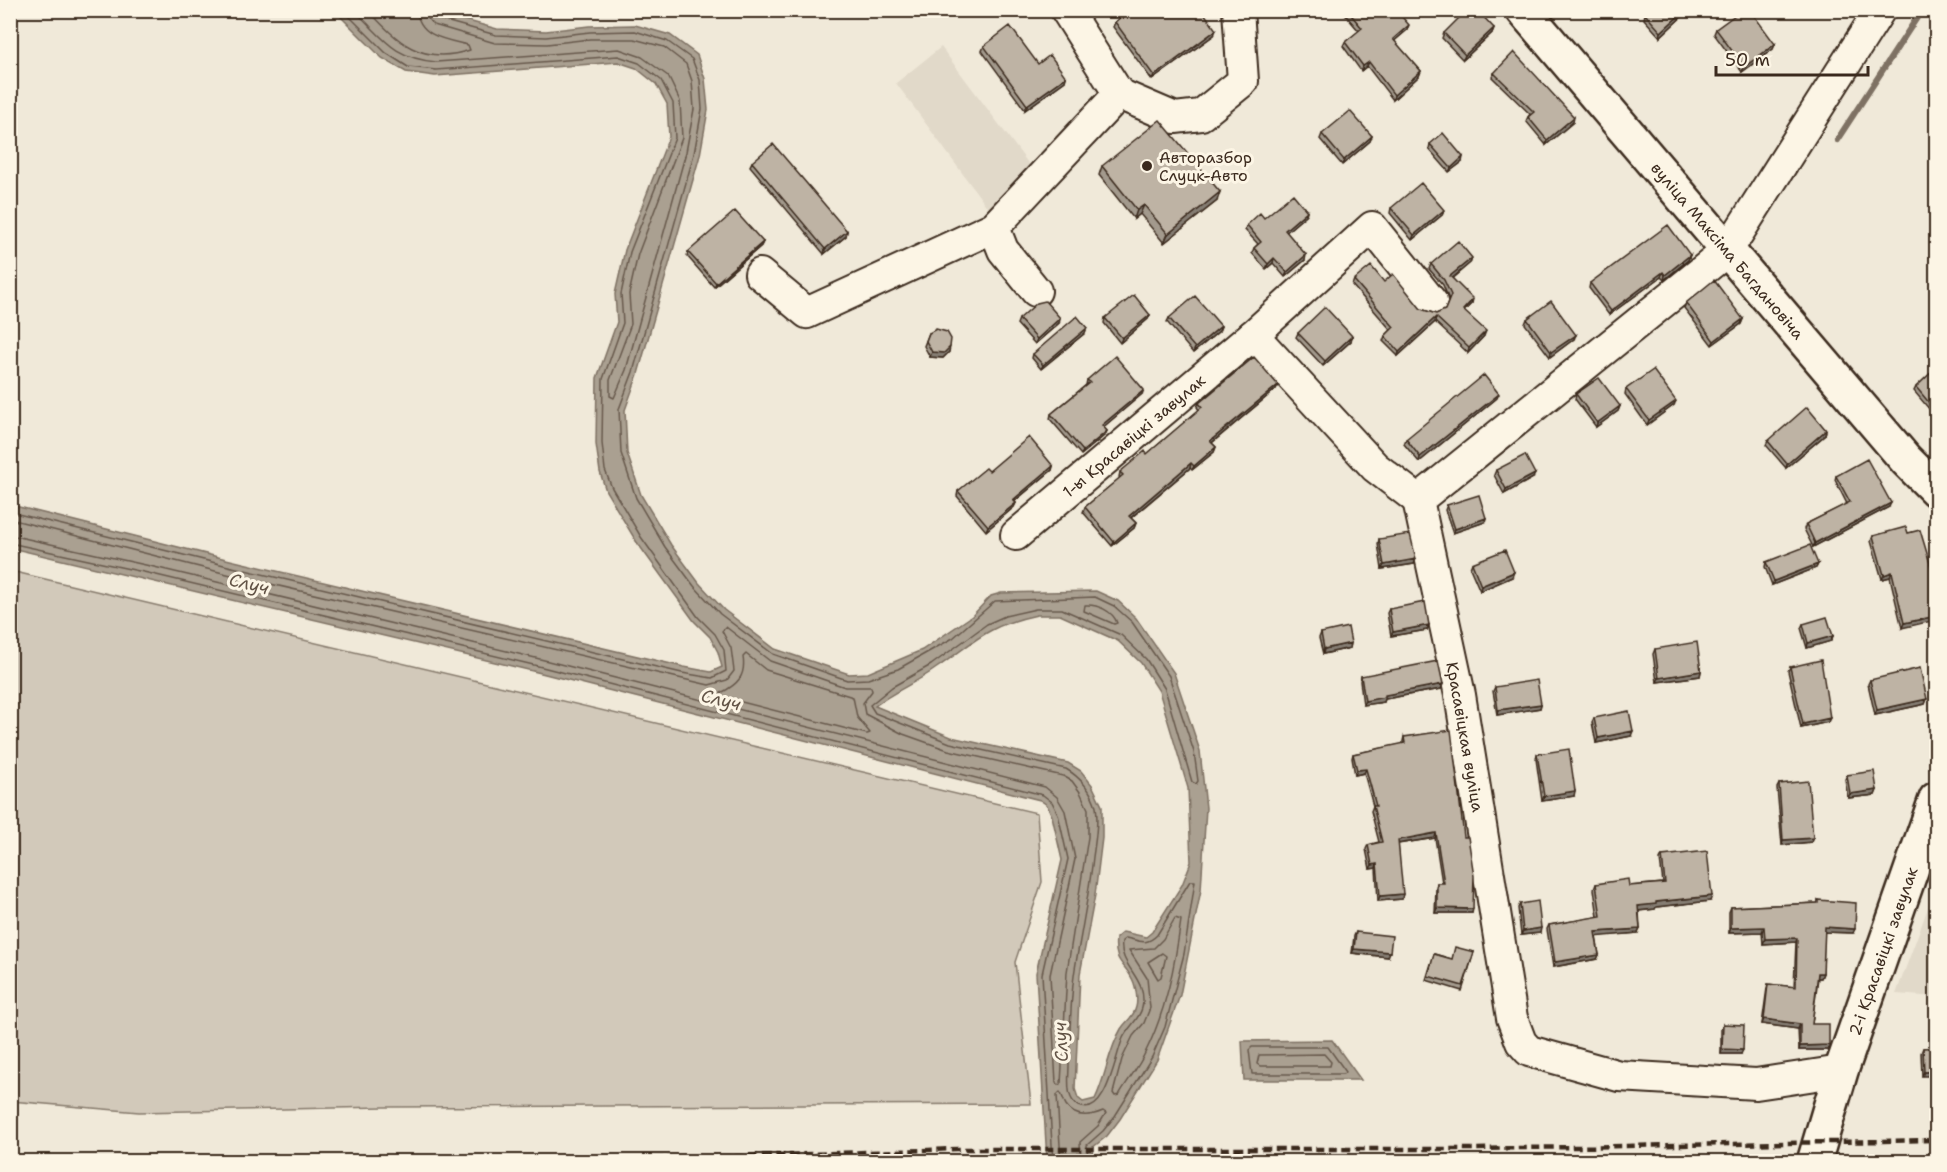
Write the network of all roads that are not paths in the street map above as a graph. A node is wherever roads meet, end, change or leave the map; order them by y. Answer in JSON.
{"nodes":[{"id":1,"x":1066,"y":10,"type":"edge"},
{"id":2,"x":1238,"y":10,"type":"edge"},
{"id":3,"x":1523,"y":10,"type":"edge"},
{"id":4,"x":1880,"y":10,"type":"edge"},
{"id":5,"x":1119,"y":94,"type":"junction"},
{"id":6,"x":994,"y":227,"type":"junction"},
{"id":7,"x":1727,"y":251,"type":"junction"},
{"id":8,"x":760,"y":274,"type":"dead end"},
{"id":9,"x":1036,"y":291,"type":"dead end"},
{"id":10,"x":1432,"y":302,"type":"dead end"},
{"id":11,"x":1253,"y":335,"type":"junction"},
{"id":12,"x":1936,"y":490,"type":"edge"},
{"id":13,"x":1418,"y":500,"type":"junction"},
{"id":14,"x":1016,"y":535,"type":"dead end"},
{"id":15,"x":1936,"y":799,"type":"edge"},
{"id":16,"x":1841,"y":1071,"type":"junction"},
{"id":17,"x":1814,"y":1161,"type":"edge"}],
"edges":[{"from":1,"to":5,"type":"street"},
{"from":2,"to":5,"type":"street"},
{"from":3,"to":7,"type":"main road","name":"вуліца Максіма Багдановіча"},
{"from":4,"to":7,"type":"street"},
{"from":5,"to":6,"type":"street"},
{"from":6,"to":8,"type":"street"},
{"from":6,"to":9,"type":"street"},
{"from":7,"to":12,"type":"main road","name":"вуліца Максіма Багдановіча"},
{"from":7,"to":13,"type":"street"},
{"from":10,"to":11,"type":"street","name":"1-ы Красавіцкі завулак"},
{"from":11,"to":13,"type":"street"},
{"from":11,"to":14,"type":"street","name":"1-ы Красавіцкі завулак"},
{"from":13,"to":16,"type":"street","name":"Красавіцкая вуліца"},
{"from":15,"to":16,"type":"main road","name":"2-і Красавіцкі завулак"},
{"from":16,"to":17,"type":"main road","name":"2-і Красавіцкі завулак"}]}
